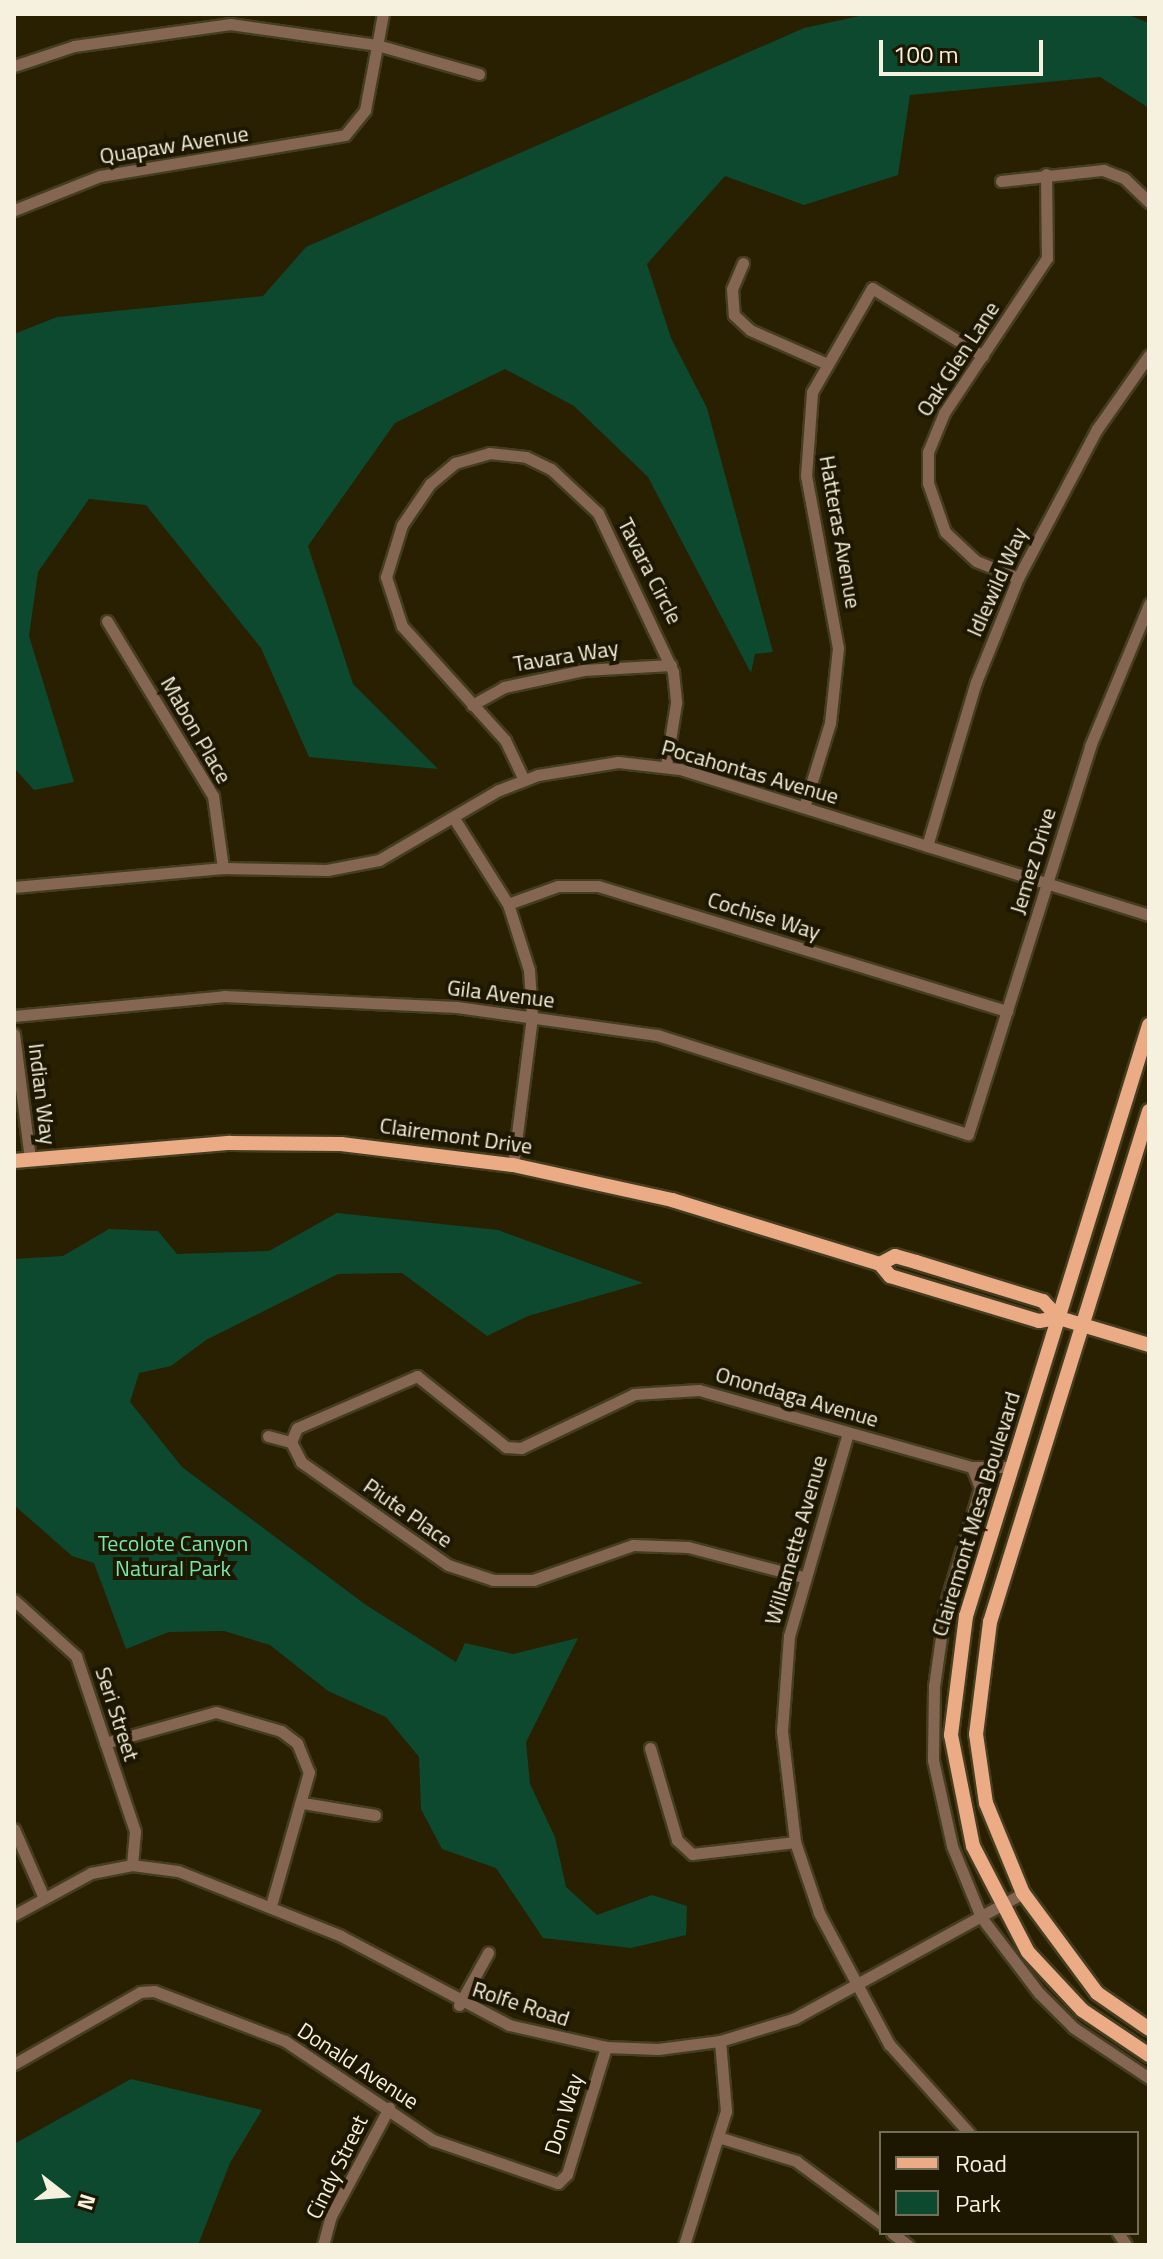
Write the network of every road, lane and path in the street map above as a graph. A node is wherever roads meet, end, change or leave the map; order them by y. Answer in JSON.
{"nodes":[{"id":1,"x":383,"y":14,"type":"edge"},
{"id":2,"x":377,"y":45,"type":"junction"},
{"id":3,"x":14,"y":66,"type":"edge"},
{"id":4,"x":479,"y":74,"type":"dead end"},
{"id":5,"x":1046,"y":174,"type":"junction"},
{"id":6,"x":1001,"y":181,"type":"dead end"},
{"id":7,"x":1149,"y":202,"type":"edge"},
{"id":8,"x":14,"y":210,"type":"edge"},
{"id":9,"x":743,"y":263,"type":"dead end"},
{"id":10,"x":1149,"y":355,"type":"edge"},
{"id":11,"x":983,"y":356,"type":"junction"},
{"id":12,"x":825,"y":363,"type":"junction"},
{"id":13,"x":1018,"y":578,"type":"junction"},
{"id":14,"x":1149,"y":604,"type":"edge"},
{"id":15,"x":107,"y":621,"type":"dead end"},
{"id":16,"x":671,"y":665,"type":"junction"},
{"id":17,"x":472,"y":705,"type":"junction"},
{"id":18,"x":666,"y":766,"type":"junction"},
{"id":19,"x":524,"y":780,"type":"junction"},
{"id":20,"x":804,"y":807,"type":"junction"},
{"id":21,"x":455,"y":820,"type":"junction"},
{"id":22,"x":927,"y":846,"type":"junction"},
{"id":23,"x":223,"y":868,"type":"junction"},
{"id":24,"x":1047,"y":883,"type":"junction"},
{"id":25,"x":14,"y":887,"type":"edge"},
{"id":26,"x":508,"y":904,"type":"junction"},
{"id":27,"x":1149,"y":915,"type":"edge"},
{"id":28,"x":1007,"y":1011,"type":"junction"},
{"id":29,"x":14,"y":1016,"type":"edge"},
{"id":30,"x":532,"y":1017,"type":"junction"},
{"id":31,"x":1149,"y":1025,"type":"edge"},
{"id":32,"x":14,"y":1034,"type":"edge"},
{"id":33,"x":1149,"y":1111,"type":"edge"},
{"id":34,"x":968,"y":1134,"type":"joint"},
{"id":35,"x":30,"y":1159,"type":"junction"},
{"id":36,"x":14,"y":1161,"type":"edge"},
{"id":37,"x":513,"y":1165,"type":"junction"},
{"id":38,"x":1059,"y":1318,"type":"junction"},
{"id":39,"x":1083,"y":1326,"type":"junction"},
{"id":40,"x":1149,"y":1345,"type":"edge"},
{"id":41,"x":848,"y":1433,"type":"junction"},
{"id":42,"x":268,"y":1436,"type":"dead end"},
{"id":43,"x":291,"y":1442,"type":"junction"},
{"id":44,"x":972,"y":1467,"type":"junction"},
{"id":45,"x":1012,"y":1467,"type":"junction"},
{"id":46,"x":803,"y":1577,"type":"junction"},
{"id":47,"x":14,"y":1600,"type":"edge"},
{"id":48,"x":105,"y":1743,"type":"junction"},
{"id":49,"x":650,"y":1748,"type":"dead end"},
{"id":50,"x":303,"y":1803,"type":"junction"},
{"id":51,"x":375,"y":1815,"type":"dead end"},
{"id":52,"x":14,"y":1829,"type":"edge"},
{"id":53,"x":795,"y":1842,"type":"junction"},
{"id":54,"x":132,"y":1865,"type":"junction"},
{"id":55,"x":1023,"y":1893,"type":"junction"},
{"id":56,"x":44,"y":1898,"type":"junction"},
{"id":57,"x":271,"y":1905,"type":"junction"},
{"id":58,"x":1001,"y":1906,"type":"junction"},
{"id":59,"x":14,"y":1915,"type":"edge"},
{"id":60,"x":981,"y":1917,"type":"junction"},
{"id":61,"x":488,"y":1953,"type":"dead end"},
{"id":62,"x":855,"y":1985,"type":"junction"},
{"id":63,"x":459,"y":2005,"type":"junction"},
{"id":64,"x":1149,"y":2029,"type":"edge"},
{"id":65,"x":720,"y":2041,"type":"junction"},
{"id":66,"x":606,"y":2047,"type":"junction"},
{"id":67,"x":1149,"y":2055,"type":"edge"},
{"id":68,"x":14,"y":2064,"type":"edge"},
{"id":69,"x":1149,"y":2078,"type":"edge"},
{"id":70,"x":389,"y":2108,"type":"junction"},
{"id":71,"x":967,"y":2131,"type":"edge"},
{"id":72,"x":718,"y":2137,"type":"junction"},
{"id":73,"x":552,"y":2182,"type":"joint"},
{"id":74,"x":879,"y":2223,"type":"edge"},
{"id":75,"x":323,"y":2245,"type":"edge"},
{"id":76,"x":684,"y":2245,"type":"edge"}],
"edges":[{"from":1,"to":2,"type":"street"},
{"from":2,"to":3,"type":"street"},
{"from":2,"to":4,"type":"street"},
{"from":2,"to":8,"type":"street","name":"Quapaw Avenue"},
{"from":5,"to":6,"type":"street"},
{"from":5,"to":7,"type":"street"},
{"from":5,"to":11,"type":"street","name":"Oak Glen Lane"},
{"from":9,"to":12,"type":"street"},
{"from":10,"to":13,"type":"street","name":"Idlewild Way"},
{"from":11,"to":12,"type":"street","name":"Hatteras Avenue"},
{"from":11,"to":13,"type":"street","name":"Oak Glen Lane"},
{"from":12,"to":20,"type":"street","name":"Hatteras Avenue"},
{"from":13,"to":22,"type":"street","name":"Idlewild Way"},
{"from":14,"to":24,"type":"street","name":"Jemez Drive"},
{"from":15,"to":23,"type":"street","name":"Mabon Place"},
{"from":16,"to":17,"type":"street","name":"Tavara Way"},
{"from":16,"to":17,"type":"street","name":"Tavara Circle"},
{"from":16,"to":18,"type":"street","name":"Tavara Circle"},
{"from":17,"to":19,"type":"street","name":"Tavara Circle"},
{"from":18,"to":19,"type":"street","name":"Pocahontas Avenue"},
{"from":18,"to":20,"type":"street","name":"Pocahontas Avenue"},
{"from":19,"to":21,"type":"street","name":"Pocahontas Avenue"},
{"from":20,"to":22,"type":"street","name":"Pocahontas Avenue"},
{"from":21,"to":23,"type":"street","name":"Pocahontas Avenue"},
{"from":21,"to":26,"type":"street"},
{"from":22,"to":24,"type":"street","name":"Pocahontas Avenue"},
{"from":23,"to":25,"type":"street","name":"Pocahontas Avenue"},
{"from":24,"to":27,"type":"street","name":"Pocahontas Avenue"},
{"from":24,"to":28,"type":"street","name":"Jemez Drive"},
{"from":26,"to":28,"type":"street","name":"Cochise Way"},
{"from":26,"to":30,"type":"street"},
{"from":28,"to":34,"type":"street","name":"Jemez Drive"},
{"from":29,"to":30,"type":"street","name":"Gila Avenue"},
{"from":30,"to":34,"type":"street","name":"Gila Avenue"},
{"from":30,"to":37,"type":"street"},
{"from":31,"to":38,"type":"main road","name":"Clairemont Mesa Boulevard"},
{"from":32,"to":35,"type":"street","name":"Indian Way"},
{"from":33,"to":39,"type":"main road","name":"Clairemont Mesa Boulevard"},
{"from":35,"to":36,"type":"main road","name":"Clairemont Drive"},
{"from":35,"to":37,"type":"main road","name":"Clairemont Drive"},
{"from":37,"to":38,"type":"main road","name":"Clairemont Drive"},
{"from":38,"to":39,"type":"main road","name":"Clairemont Drive"},
{"from":38,"to":45,"type":"main road","name":"Clairemont Mesa Boulevard"},
{"from":39,"to":40,"type":"main road","name":"Clairemont Drive"},
{"from":39,"to":55,"type":"main road","name":"Clairemont Mesa Boulevard"},
{"from":41,"to":43,"type":"street","name":"Onondaga Avenue"},
{"from":41,"to":44,"type":"street","name":"Onondaga Avenue"},
{"from":41,"to":46,"type":"street","name":"Willamette Avenue"},
{"from":42,"to":43,"type":"street"},
{"from":43,"to":46,"type":"street","name":"Piute Place"},
{"from":44,"to":45,"type":"street","name":"Onondaga Avenue"},
{"from":44,"to":60,"type":"street","name":"Clairemont Mesa Boulevard"},
{"from":45,"to":58,"type":"main road","name":"Clairemont Mesa Boulevard"},
{"from":46,"to":53,"type":"street","name":"Willamette Avenue"},
{"from":47,"to":48,"type":"street","name":"Seri Street"},
{"from":48,"to":50,"type":"street"},
{"from":48,"to":54,"type":"street","name":"Seri Street"},
{"from":49,"to":53,"type":"street"},
{"from":50,"to":51,"type":"street"},
{"from":50,"to":57,"type":"street"},
{"from":52,"to":56,"type":"street"},
{"from":53,"to":62,"type":"street","name":"Willamette Avenue"},
{"from":54,"to":56,"type":"street","name":"Rolfe Road"},
{"from":54,"to":57,"type":"street","name":"Rolfe Road"},
{"from":55,"to":58,"type":"street","name":"Rolfe Road"},
{"from":55,"to":64,"type":"main road","name":"Clairemont Mesa Boulevard"},
{"from":56,"to":59,"type":"street","name":"Rolfe Road"},
{"from":57,"to":63,"type":"street","name":"Rolfe Road"},
{"from":58,"to":60,"type":"street","name":"Rolfe Road"},
{"from":58,"to":67,"type":"main road","name":"Clairemont Mesa Boulevard"},
{"from":60,"to":62,"type":"street","name":"Rolfe Road"},
{"from":60,"to":69,"type":"street","name":"Clairemont Mesa Boulevard"},
{"from":61,"to":63,"type":"street"},
{"from":62,"to":65,"type":"street","name":"Rolfe Road"},
{"from":62,"to":71,"type":"street","name":"Willamette Avenue"},
{"from":63,"to":66,"type":"street","name":"Rolfe Road"},
{"from":65,"to":66,"type":"street","name":"Rolfe Road"},
{"from":65,"to":72,"type":"street"},
{"from":66,"to":73,"type":"street","name":"Don Way"},
{"from":68,"to":70,"type":"street","name":"Donald Avenue"},
{"from":70,"to":73,"type":"street","name":"Donald Avenue"},
{"from":70,"to":75,"type":"street","name":"Cindy Street"},
{"from":72,"to":74,"type":"street"},
{"from":72,"to":76,"type":"street"}]}
